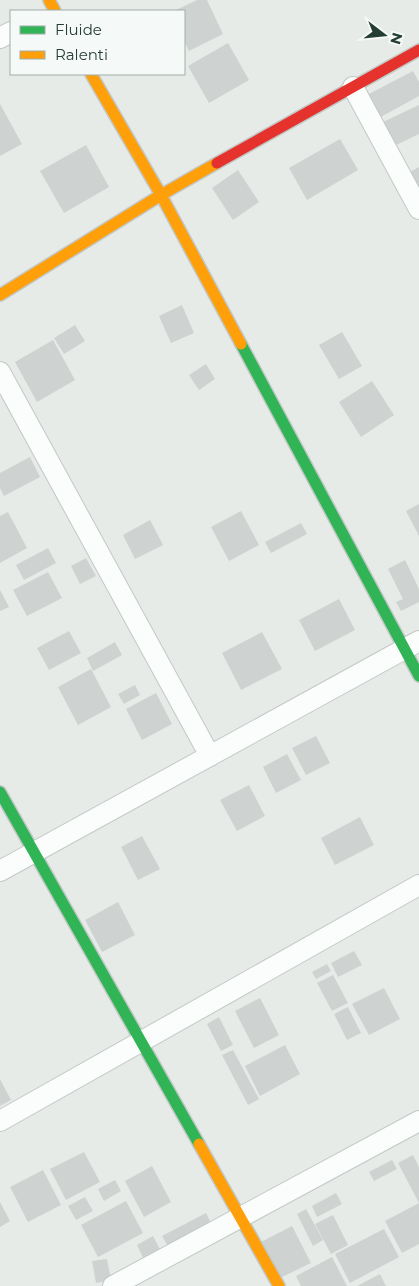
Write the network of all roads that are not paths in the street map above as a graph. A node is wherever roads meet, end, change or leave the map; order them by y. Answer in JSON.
{"nodes":[{"id":1,"x":419,"y":50,"type":"edge"},
{"id":2,"x":92,"y":75,"type":"edge"},
{"id":3,"x":353,"y":87,"type":"junction"},
{"id":4,"x":161,"y":195,"type":"junction"},
{"id":5,"x":419,"y":209,"type":"edge"},
{"id":6,"x":0,"y":294,"type":"edge"},
{"id":7,"x":0,"y":372,"type":"edge"},
{"id":8,"x":412,"y":645,"type":"edge"},
{"id":9,"x":419,"y":676,"type":"edge"},
{"id":10,"x":210,"y":756,"type":"junction"},
{"id":11,"x":0,"y":792,"type":"edge"},
{"id":12,"x":36,"y":854,"type":"junction"},
{"id":13,"x":0,"y":871,"type":"edge"},
{"id":14,"x":419,"y":885,"type":"edge"},
{"id":15,"x":142,"y":1042,"type":"junction"},
{"id":16,"x":0,"y":1121,"type":"edge"},
{"id":17,"x":419,"y":1121,"type":"edge"},
{"id":18,"x":240,"y":1217,"type":"junction"},
{"id":19,"x":113,"y":1286,"type":"edge"},
{"id":20,"x":279,"y":1286,"type":"edge"}],
"edges":[{"from":1,"to":3,"type":"street"},
{"from":2,"to":4,"type":"street"},
{"from":3,"to":4,"type":"street"},
{"from":3,"to":5,"type":"street"},
{"from":4,"to":6,"type":"street"},
{"from":4,"to":8,"type":"street"},
{"from":7,"to":10,"type":"street"},
{"from":8,"to":9,"type":"street"},
{"from":8,"to":10,"type":"street"},
{"from":10,"to":12,"type":"street"},
{"from":11,"to":12,"type":"street"},
{"from":12,"to":13,"type":"street"},
{"from":12,"to":15,"type":"street"},
{"from":14,"to":15,"type":"street"},
{"from":15,"to":16,"type":"street"},
{"from":15,"to":18,"type":"street"},
{"from":17,"to":18,"type":"street"},
{"from":18,"to":19,"type":"street"},
{"from":18,"to":20,"type":"street"}]}
